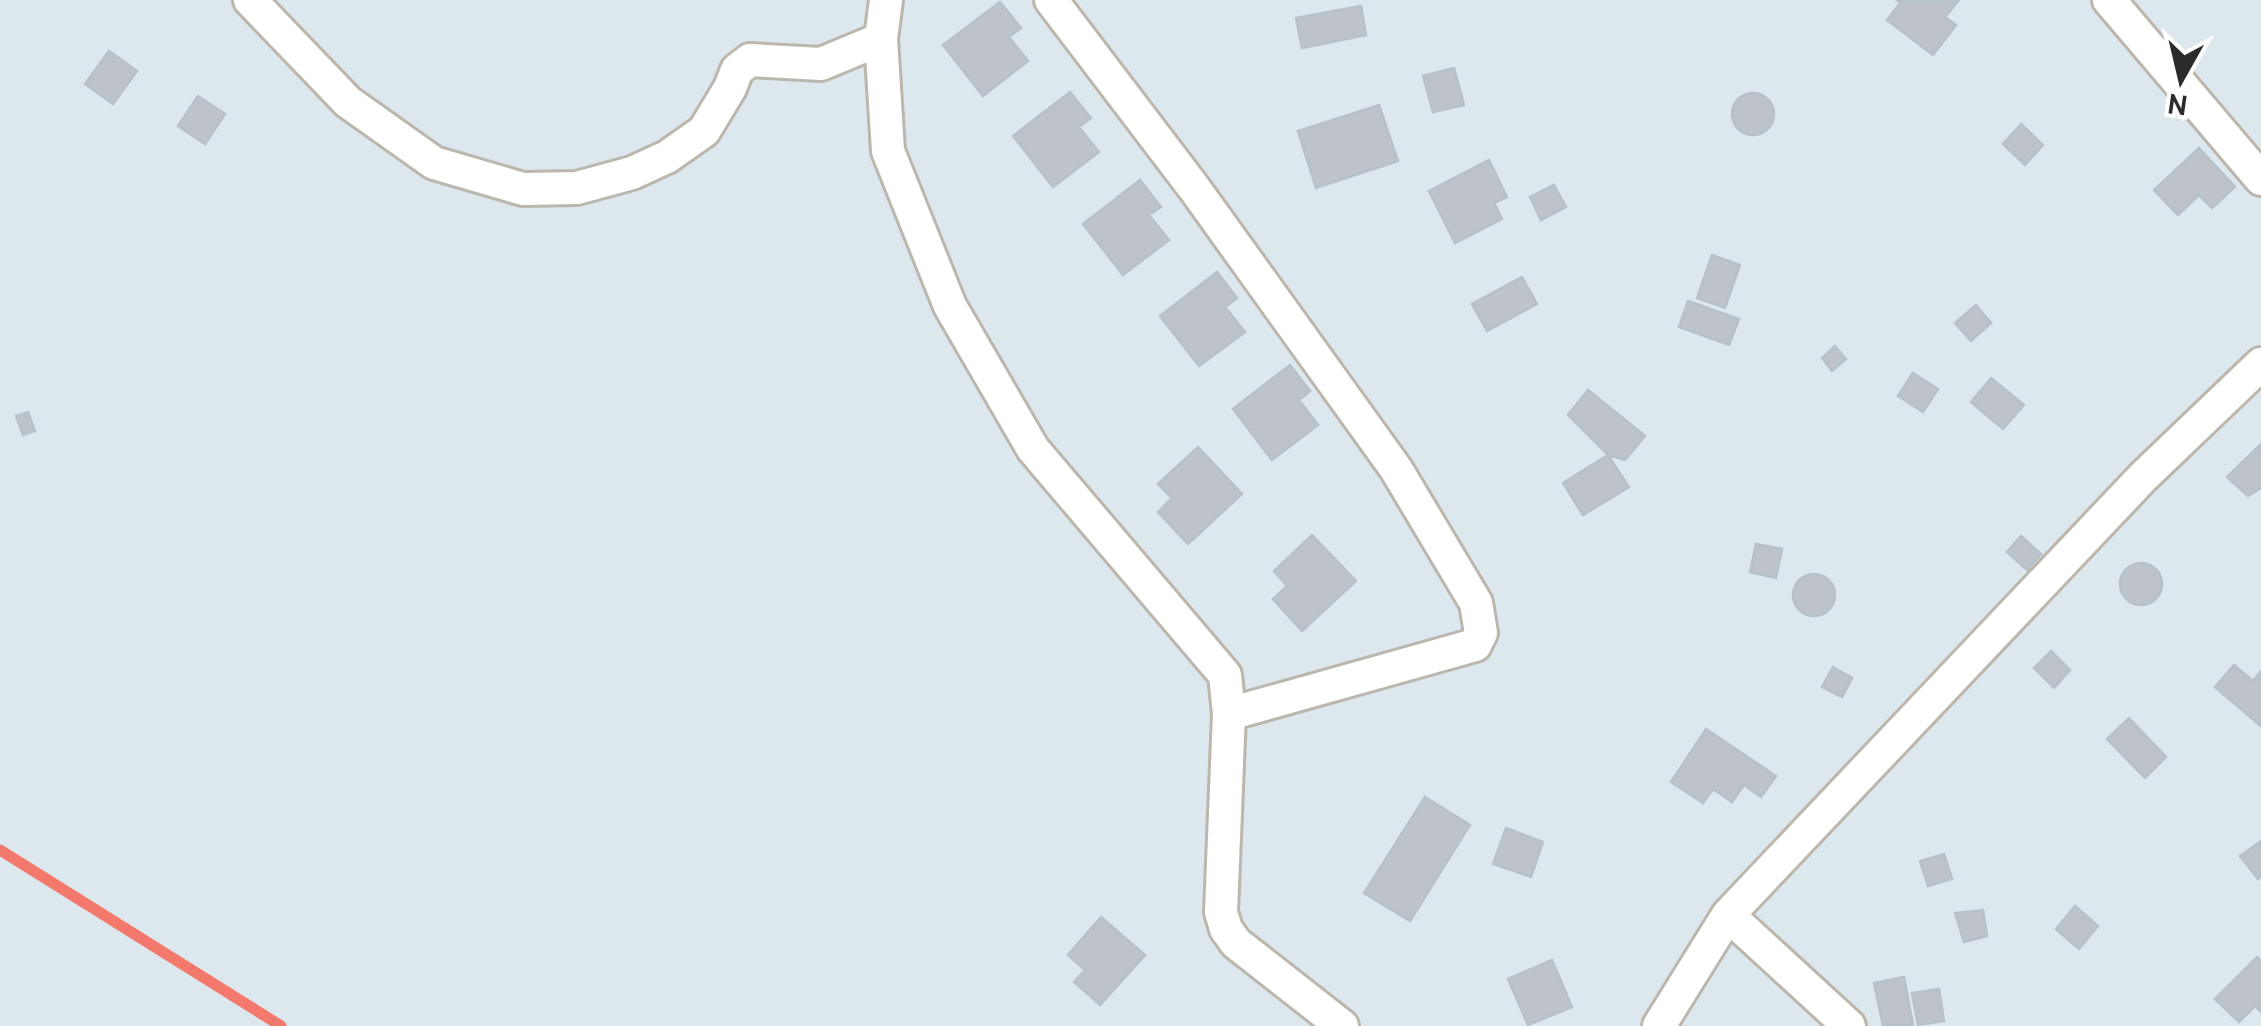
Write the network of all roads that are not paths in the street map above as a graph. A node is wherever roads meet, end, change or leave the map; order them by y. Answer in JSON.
{"nodes":[{"id":1,"x":250,"y":0,"type":"edge"},
{"id":2,"x":886,"y":0,"type":"edge"},
{"id":3,"x":1051,"y":0,"type":"edge"},
{"id":4,"x":2109,"y":0,"type":"edge"},
{"id":5,"x":882,"y":39,"type":"junction"},
{"id":6,"x":2261,"y":179,"type":"edge"},
{"id":7,"x":2261,"y":364,"type":"edge"},
{"id":8,"x":1230,"y":714,"type":"junction"},
{"id":9,"x":1728,"y":916,"type":"junction"},
{"id":10,"x":1342,"y":1026,"type":"edge"},
{"id":11,"x":1659,"y":1026,"type":"edge"},
{"id":12,"x":1849,"y":1026,"type":"edge"}],
"edges":[{"from":1,"to":5,"type":"street"},
{"from":2,"to":5,"type":"street"},
{"from":3,"to":8,"type":"street"},
{"from":4,"to":6,"type":"street"},
{"from":5,"to":8,"type":"street"},
{"from":7,"to":9,"type":"street"},
{"from":8,"to":10,"type":"street"},
{"from":9,"to":11,"type":"street"},
{"from":9,"to":12,"type":"street"}]}
